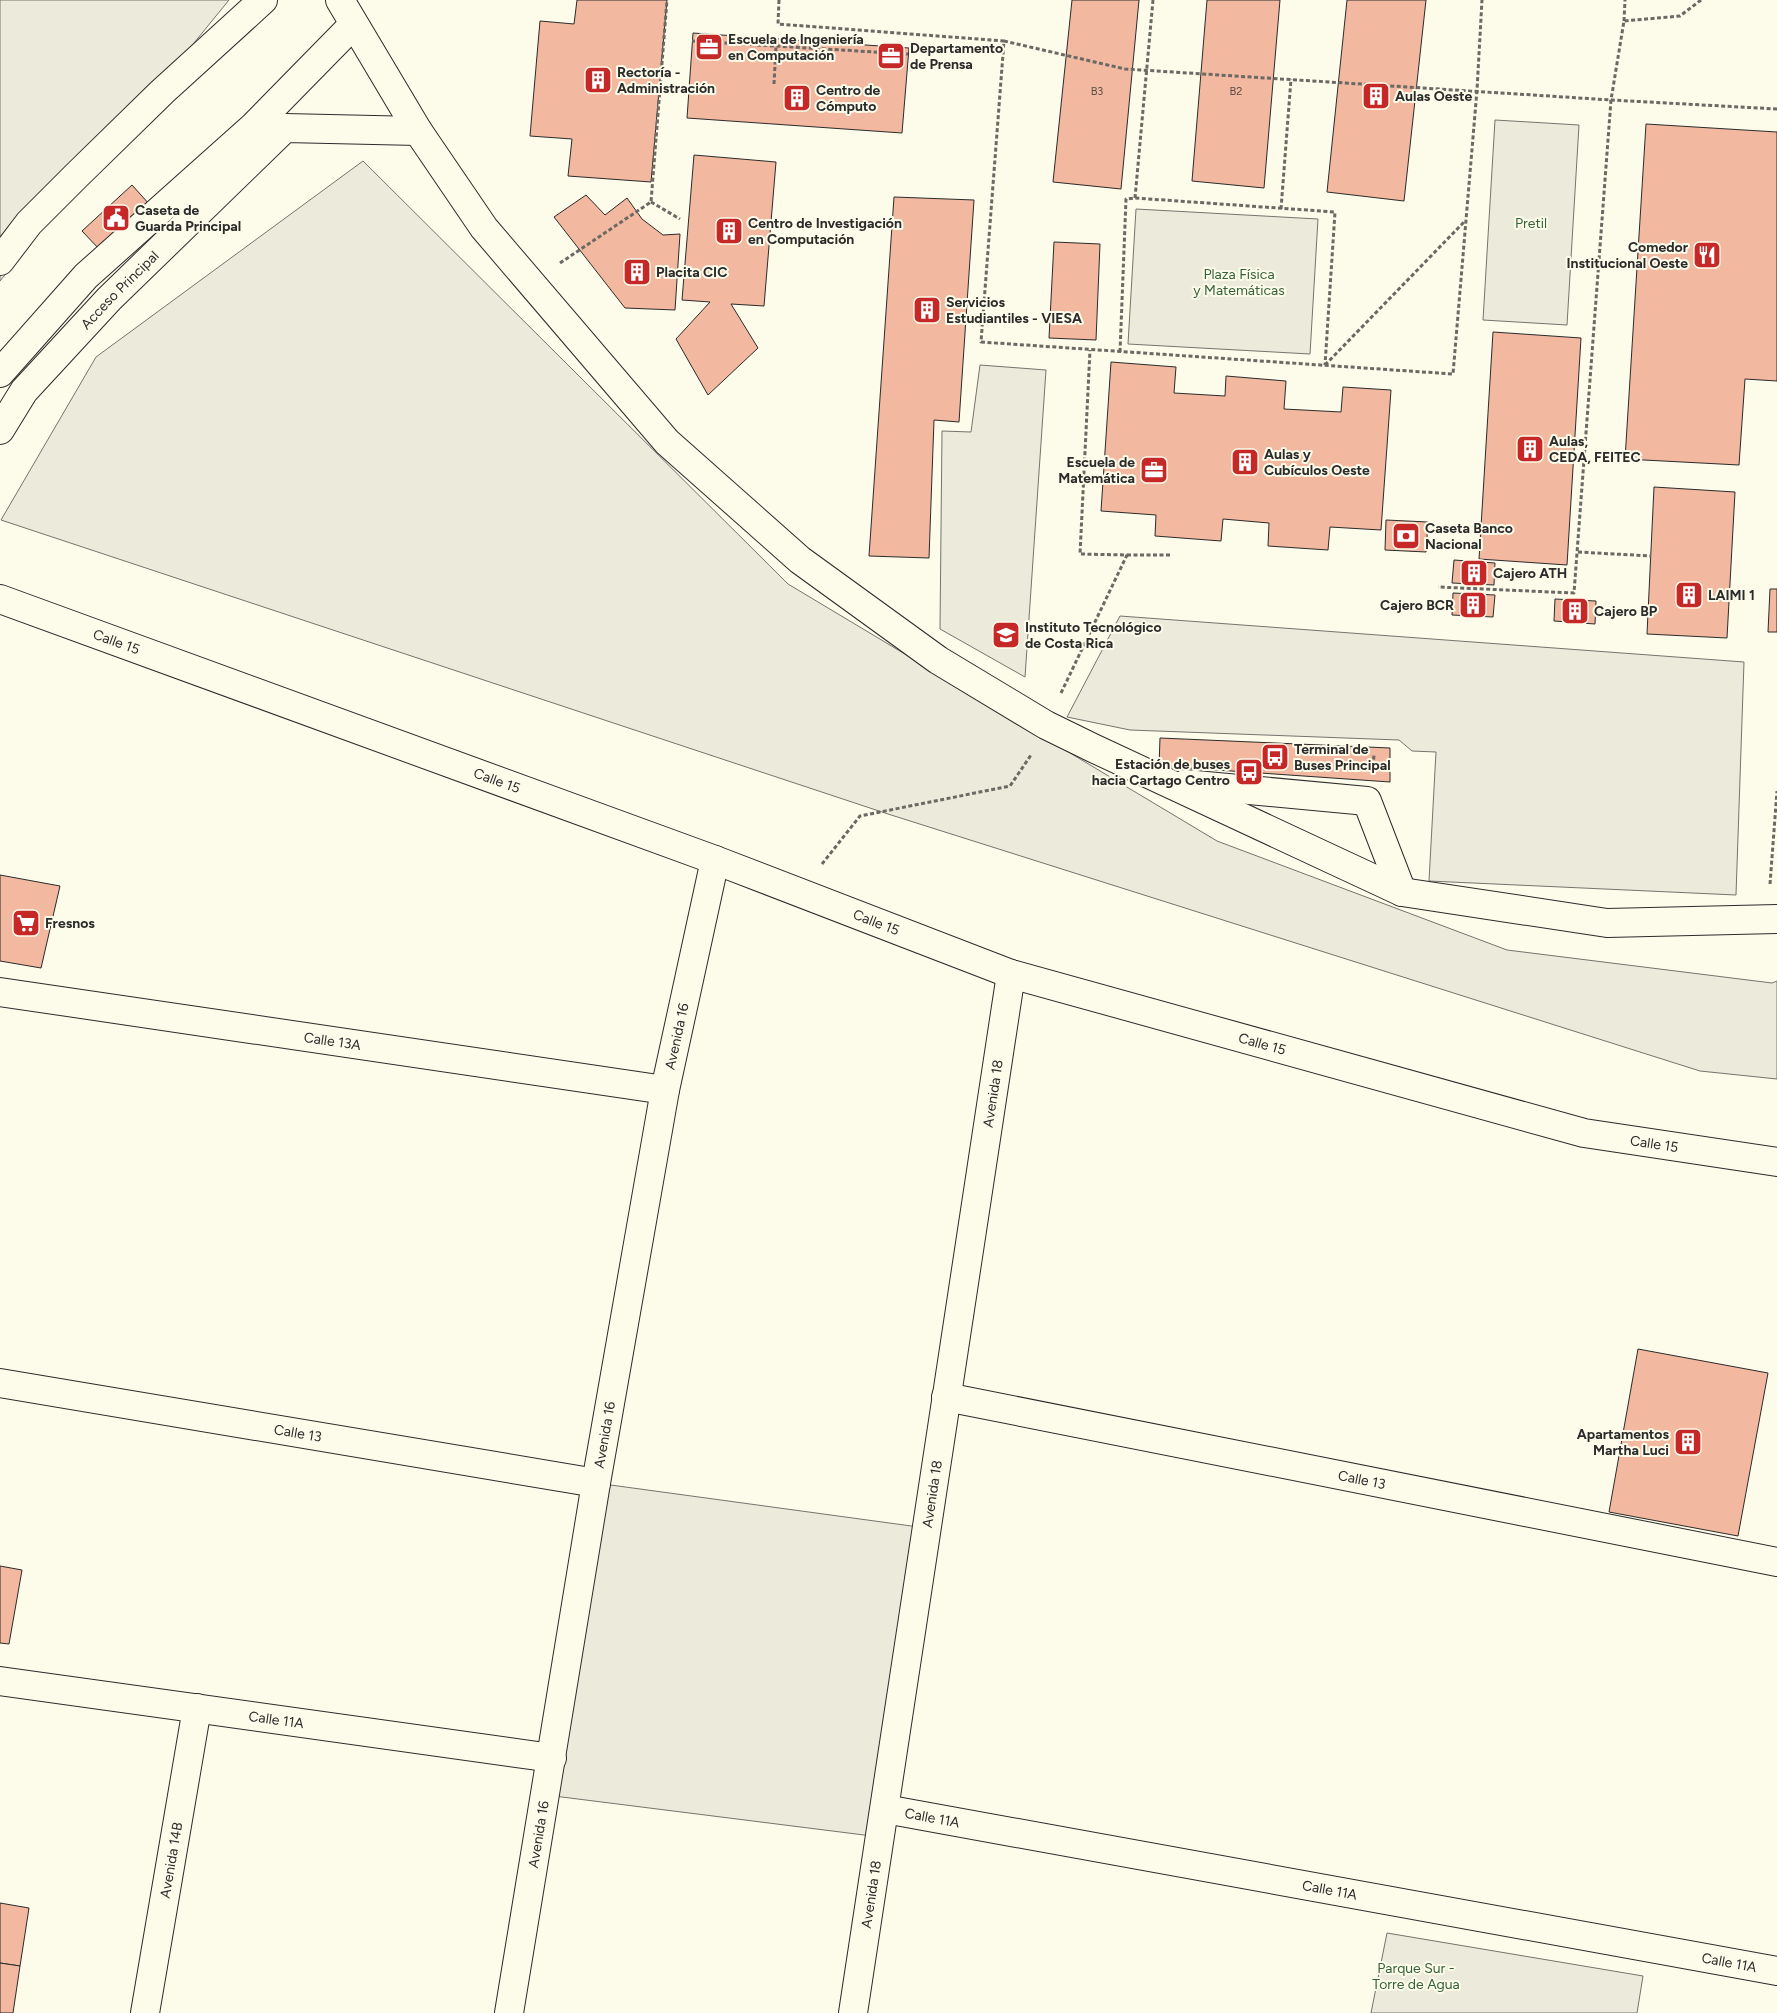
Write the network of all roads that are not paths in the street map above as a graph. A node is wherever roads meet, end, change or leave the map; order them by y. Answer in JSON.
{"nodes":[{"id":1,"x":263,"y":0,"type":"edge"},
{"id":2,"x":340,"y":0,"type":"edge"},
{"id":3,"x":353,"y":25,"type":"junction"},
{"id":4,"x":418,"y":131,"type":"junction"},
{"id":5,"x":0,"y":261,"type":"edge"},
{"id":6,"x":0,"y":372,"type":"edge"},
{"id":7,"x":0,"y":430,"type":"edge"},
{"id":8,"x":0,"y":599,"type":"edge"},
{"id":9,"x":1166,"y":782,"type":"junction"},
{"id":10,"x":715,"y":860,"type":"junction"},
{"id":11,"x":1402,"y":892,"type":"junction"},
{"id":12,"x":1777,"y":919,"type":"edge"},
{"id":13,"x":1011,"y":974,"type":"junction"},
{"id":14,"x":0,"y":992,"type":"edge"},
{"id":15,"x":665,"y":1090,"type":"junction"},
{"id":16,"x":1777,"y":1162,"type":"edge"},
{"id":17,"x":0,"y":1382,"type":"edge"},
{"id":18,"x":946,"y":1397,"type":"junction"},
{"id":19,"x":596,"y":1483,"type":"junction"},
{"id":20,"x":1777,"y":1562,"type":"edge"},
{"id":21,"x":0,"y":1680,"type":"edge"},
{"id":22,"x":197,"y":1708,"type":"junction"},
{"id":23,"x":552,"y":1758,"type":"junction"},
{"id":24,"x":884,"y":1809,"type":"junction"},
{"id":25,"x":1777,"y":1971,"type":"edge"},
{"id":26,"x":145,"y":2013,"type":"edge"},
{"id":27,"x":509,"y":2013,"type":"edge"},
{"id":28,"x":853,"y":2013,"type":"edge"}],
"edges":[{"from":1,"to":5,"type":"street"},
{"from":2,"to":3,"type":"street"},
{"from":3,"to":4,"type":"street"},
{"from":3,"to":6,"type":"street"},
{"from":4,"to":7,"type":"street","name":"Acceso Principal"},
{"from":4,"to":9,"type":"street"},
{"from":8,"to":10,"type":"street","name":"Calle 15"},
{"from":9,"to":11,"type":"street"},
{"from":9,"to":11,"type":"street"},
{"from":10,"to":13,"type":"street","name":"Calle 15"},
{"from":10,"to":15,"type":"street","name":"Avenida 16"},
{"from":11,"to":12,"type":"street"},
{"from":13,"to":16,"type":"street","name":"Calle 15"},
{"from":13,"to":18,"type":"street","name":"Avenida 18"},
{"from":14,"to":15,"type":"street","name":"Calle 13A"},
{"from":15,"to":19,"type":"street","name":"Avenida 16"},
{"from":17,"to":19,"type":"street","name":"Calle 13"},
{"from":18,"to":20,"type":"street","name":"Calle 13"},
{"from":18,"to":24,"type":"street","name":"Avenida 18"},
{"from":19,"to":23,"type":"street","name":"Avenida 16"},
{"from":21,"to":22,"type":"street","name":"Calle 11A"},
{"from":22,"to":23,"type":"street","name":"Calle 11A"},
{"from":22,"to":26,"type":"street","name":"Avenida 14B"},
{"from":23,"to":27,"type":"street","name":"Avenida 16"},
{"from":24,"to":25,"type":"street","name":"Calle 11A"},
{"from":24,"to":28,"type":"street","name":"Avenida 18"}]}
